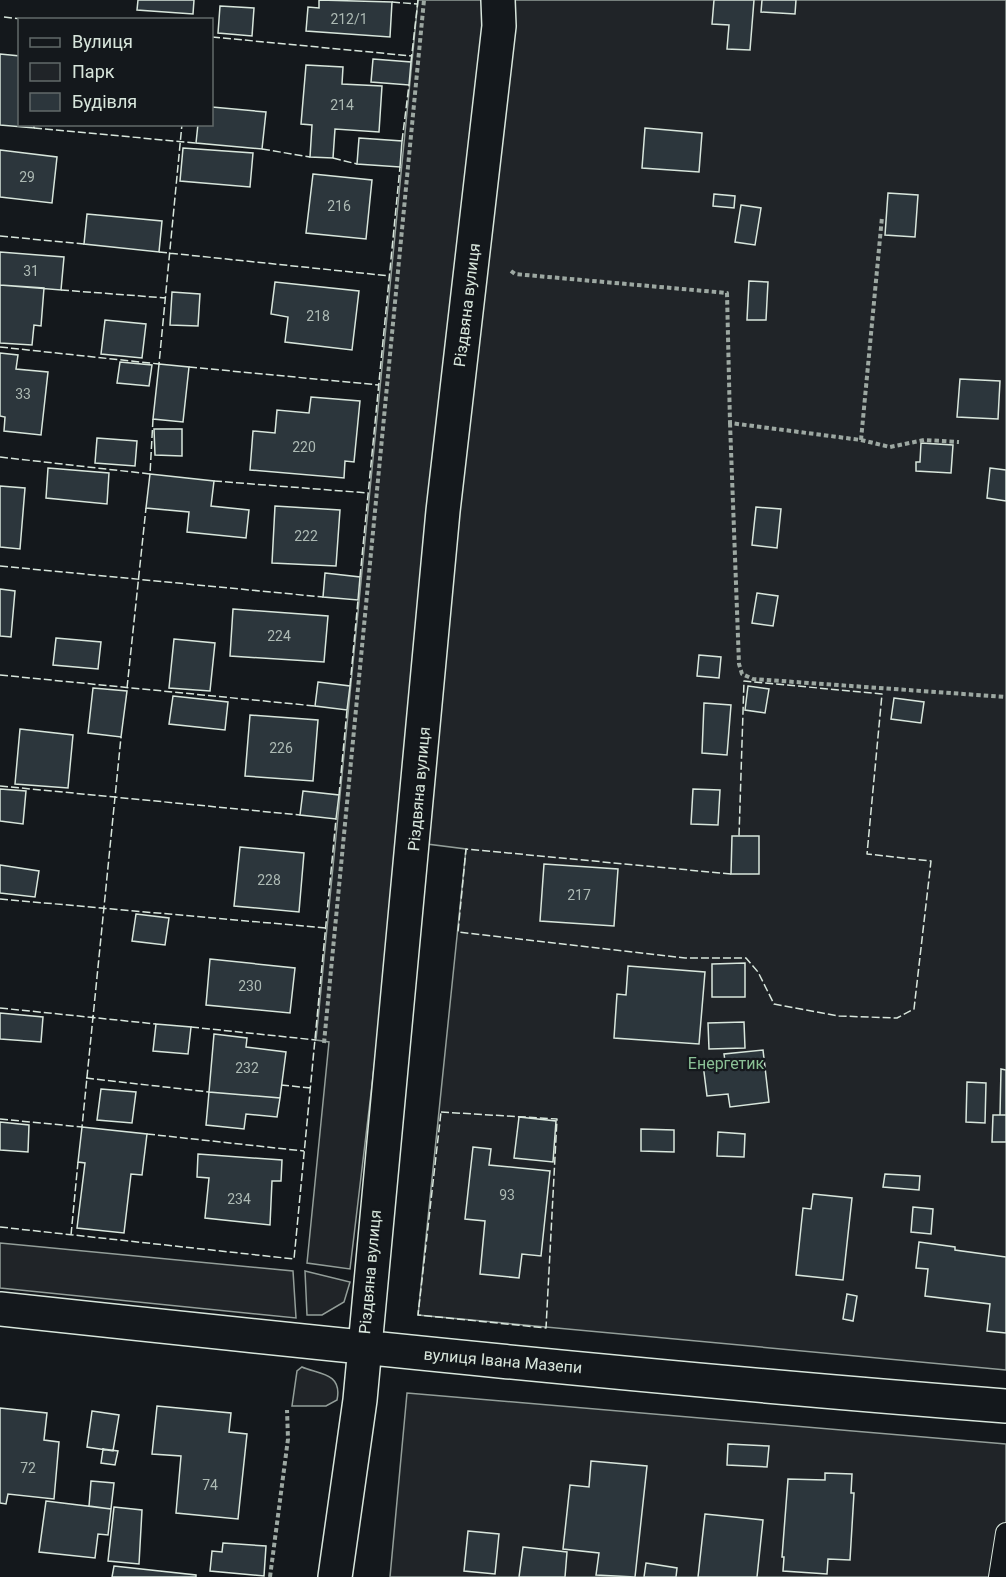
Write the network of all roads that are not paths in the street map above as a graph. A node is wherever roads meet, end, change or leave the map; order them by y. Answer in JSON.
{"nodes":[{"id":1,"x":498,"y":0,"type":"edge"},
{"id":2,"x":0,"y":1310,"type":"edge"},
{"id":3,"x":363,"y":1348,"type":"junction"},
{"id":4,"x":1006,"y":1406,"type":"edge"},
{"id":5,"x":1006,"y":1533,"type":"edge"},
{"id":6,"x":335,"y":1577,"type":"edge"},
{"id":7,"x":999,"y":1577,"type":"edge"}],
"edges":[{"from":1,"to":3,"type":"street","name":"Різдвяна вулиця"},
{"from":2,"to":3,"type":"street","name":"вулиця Івана Мазепи"},
{"from":3,"to":4,"type":"street","name":"вулиця Івана Мазепи"},
{"from":3,"to":6,"type":"street","name":"Різдвяна вулиця"},
{"from":5,"to":7,"type":"lane"}]}
